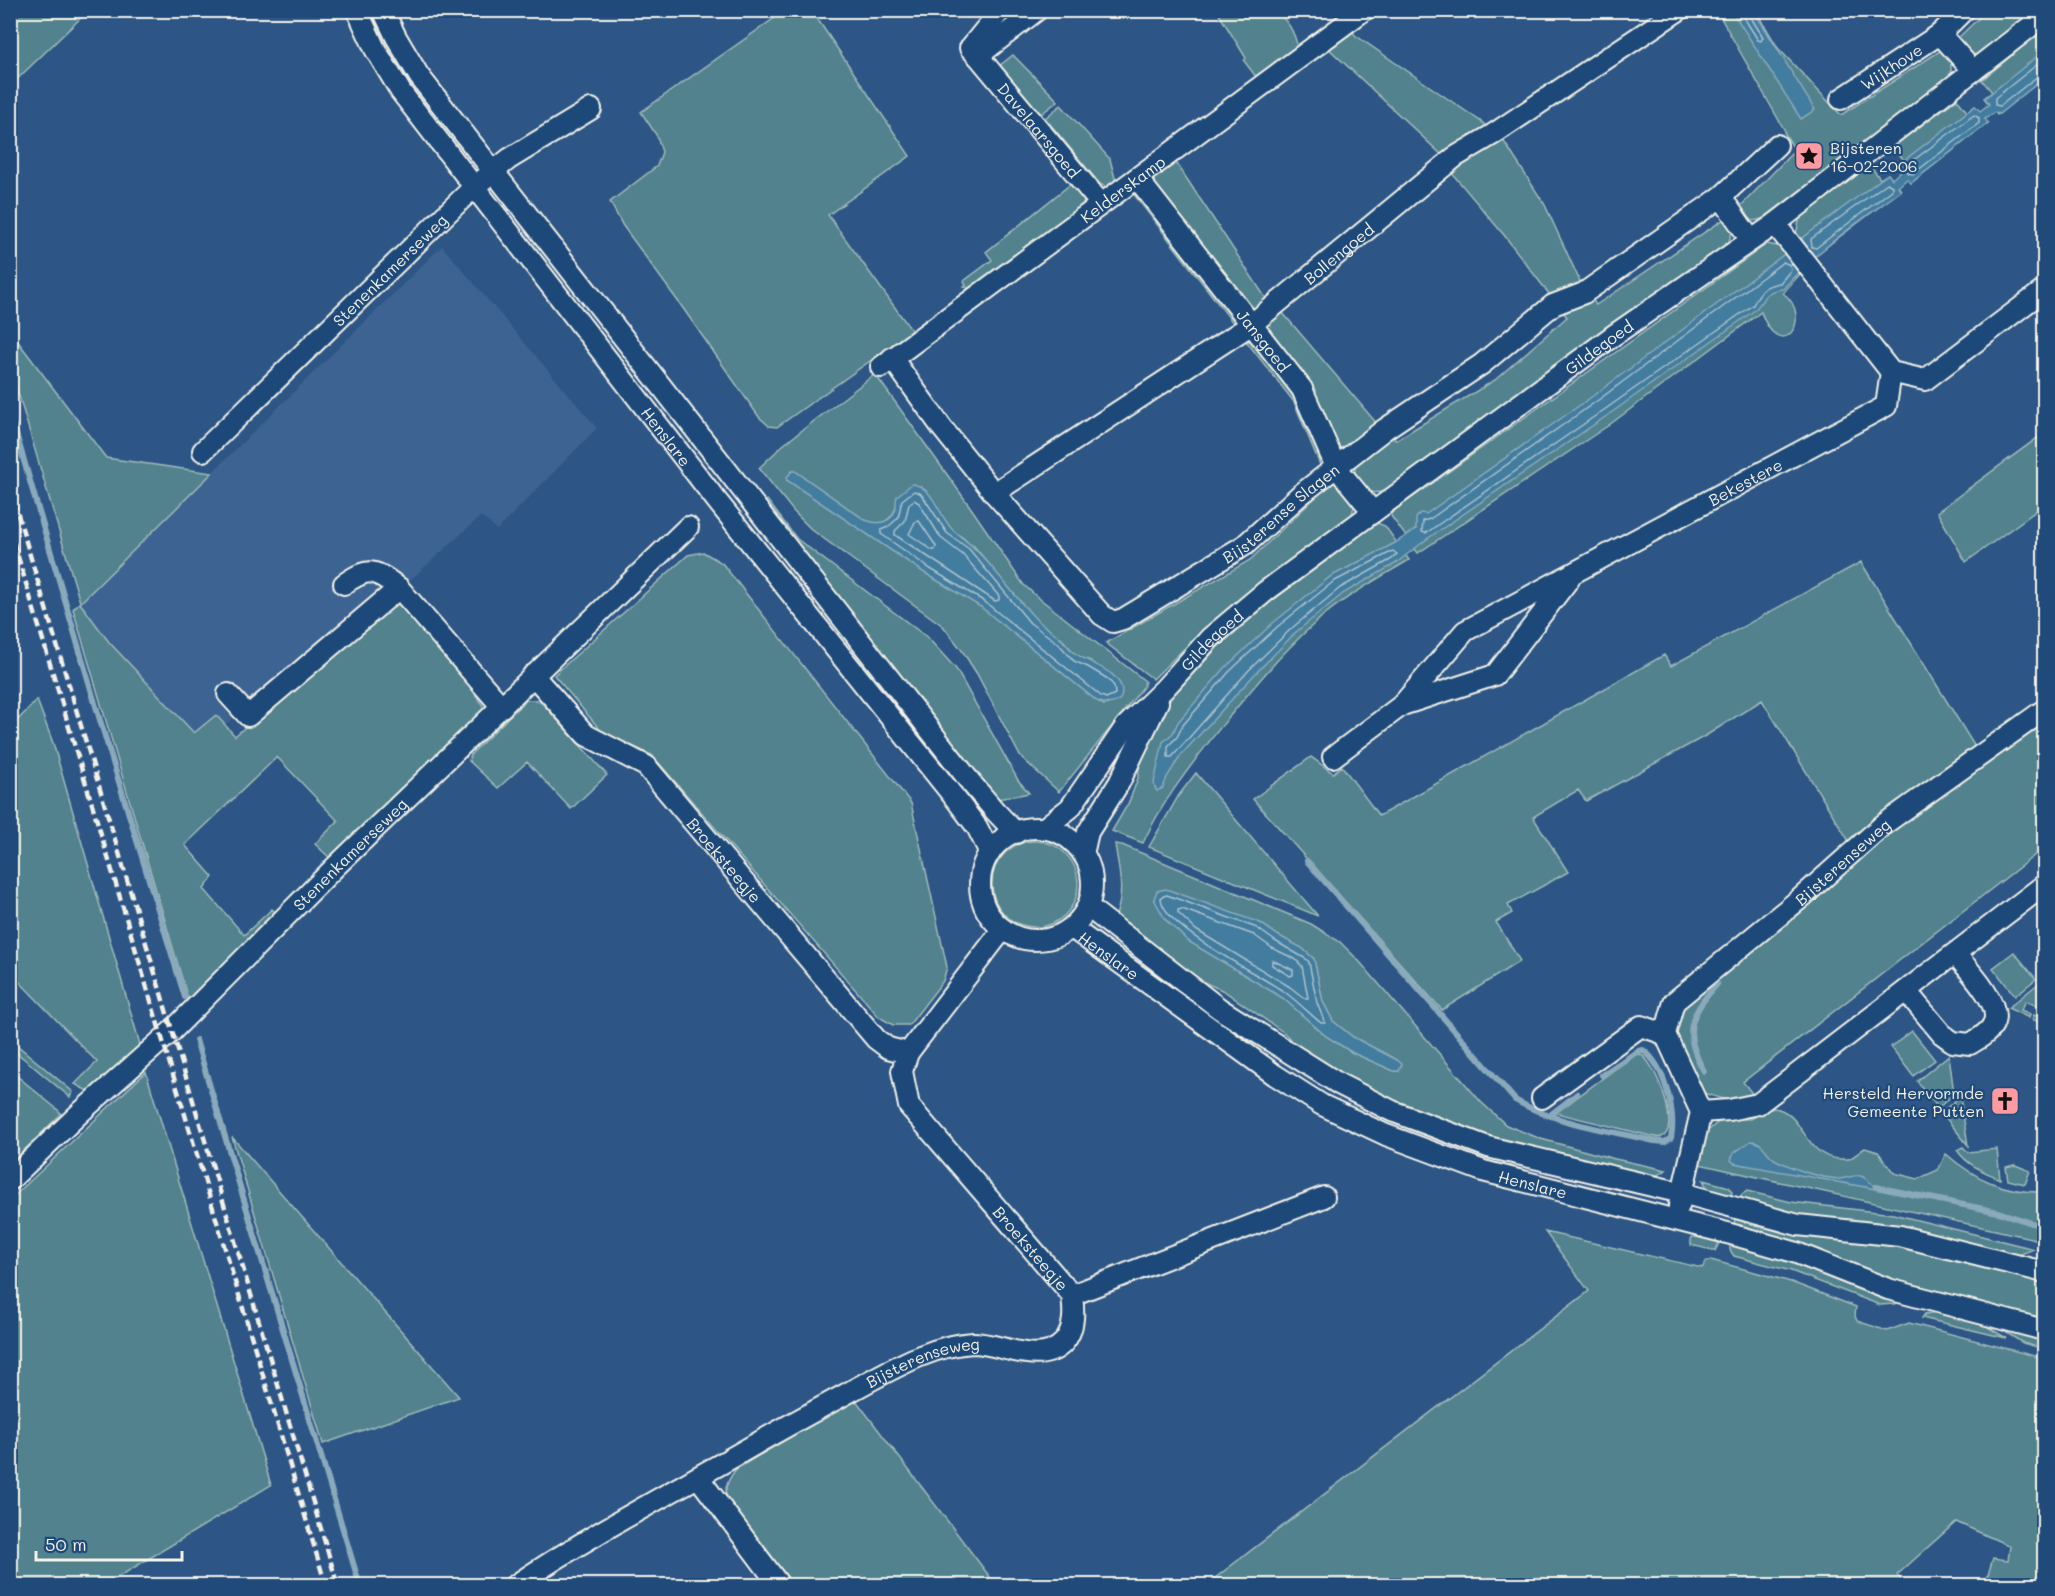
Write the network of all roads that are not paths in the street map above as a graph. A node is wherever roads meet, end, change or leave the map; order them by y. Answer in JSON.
{"nodes":[{"id":1,"x":357,"y":10,"type":"edge"},
{"id":2,"x":383,"y":10,"type":"edge"},
{"id":3,"x":1001,"y":10,"type":"edge"},
{"id":4,"x":1037,"y":10,"type":"edge"},
{"id":5,"x":1364,"y":10,"type":"edge"},
{"id":6,"x":1679,"y":10,"type":"edge"},
{"id":7,"x":1964,"y":10,"type":"edge"},
{"id":8,"x":2044,"y":16,"type":"edge"},
{"id":9,"x":1940,"y":34,"type":"junction"},
{"id":10,"x":978,"y":56,"type":"junction"},
{"id":11,"x":1973,"y":71,"type":"junction"},
{"id":12,"x":1841,"y":99,"type":"dead end"},
{"id":13,"x":591,"y":109,"type":"dead end"},
{"id":14,"x":1777,"y":145,"type":"dead end"},
{"id":15,"x":494,"y":172,"type":"junction"},
{"id":16,"x":1137,"y":178,"type":"junction"},
{"id":17,"x":474,"y":187,"type":"junction"},
{"id":18,"x":1721,"y":197,"type":"junction"},
{"id":19,"x":1101,"y":204,"type":"junction"},
{"id":20,"x":1775,"y":224,"type":"junction"},
{"id":21,"x":1751,"y":240,"type":"junction"},
{"id":22,"x":2044,"y":290,"type":"edge"},
{"id":23,"x":1252,"y":324,"type":"junction"},
{"id":24,"x":887,"y":363,"type":"joint"},
{"id":25,"x":1891,"y":372,"type":"junction"},
{"id":26,"x":203,"y":451,"type":"dead end"},
{"id":27,"x":1336,"y":467,"type":"junction"},
{"id":28,"x":994,"y":493,"type":"junction"},
{"id":29,"x":1373,"y":512,"type":"junction"},
{"id":30,"x":688,"y":527,"type":"dead end"},
{"id":31,"x":1574,"y":573,"type":"junction"},
{"id":32,"x":344,"y":584,"type":"dead end"},
{"id":33,"x":399,"y":588,"type":"junction"},
{"id":34,"x":534,"y":675,"type":"junction"},
{"id":35,"x":1164,"y":689,"type":"junction"},
{"id":36,"x":228,"y":694,"type":"dead end"},
{"id":37,"x":1402,"y":705,"type":"junction"},
{"id":38,"x":502,"y":707,"type":"junction"},
{"id":39,"x":2044,"y":710,"type":"edge"},
{"id":40,"x":1333,"y":757,"type":"dead end"},
{"id":41,"x":1043,"y":829,"type":"junction"},
{"id":42,"x":1016,"y":833,"type":"junction"},
{"id":43,"x":990,"y":853,"type":"junction"},
{"id":44,"x":1083,"y":854,"type":"junction"},
{"id":45,"x":2044,"y":885,"type":"edge"},
{"id":46,"x":1088,"y":907,"type":"junction"},
{"id":47,"x":1072,"y":928,"type":"junction"},
{"id":48,"x":1003,"y":929,"type":"junction"},
{"id":49,"x":1955,"y":954,"type":"junction"},
{"id":50,"x":1906,"y":991,"type":"junction"},
{"id":51,"x":1665,"y":1034,"type":"junction"},
{"id":52,"x":908,"y":1053,"type":"junction"},
{"id":53,"x":1542,"y":1098,"type":"dead end"},
{"id":54,"x":1701,"y":1112,"type":"junction"},
{"id":55,"x":10,"y":1180,"type":"edge"},
{"id":56,"x":1682,"y":1193,"type":"junction"},
{"id":57,"x":1324,"y":1197,"type":"dead end"},
{"id":58,"x":1675,"y":1221,"type":"junction"},
{"id":59,"x":2044,"y":1272,"type":"edge"},
{"id":60,"x":1072,"y":1295,"type":"junction"},
{"id":61,"x":2044,"y":1330,"type":"edge"},
{"id":62,"x":698,"y":1477,"type":"junction"},
{"id":63,"x":514,"y":1586,"type":"edge"},
{"id":64,"x":780,"y":1586,"type":"edge"}],
"edges":[{"from":1,"to":17,"type":"street","name":"Henslare"},
{"from":2,"to":15,"type":"street","name":"Henslare"},
{"from":3,"to":10,"type":"street"},
{"from":4,"to":10,"type":"street"},
{"from":5,"to":16,"type":"street","name":"Kelderskamp"},
{"from":6,"to":23,"type":"street","name":"Bollengoed"},
{"from":7,"to":9,"type":"street","name":"Wijkhove"},
{"from":8,"to":11,"type":"street","name":"Gildegoed"},
{"from":9,"to":11,"type":"street","name":"Wijkhove"},
{"from":9,"to":12,"type":"street","name":"Wijkhove"},
{"from":10,"to":19,"type":"street","name":"Davelaarsgoed"},
{"from":11,"to":20,"type":"street","name":"Gildegoed"},
{"from":13,"to":15,"type":"street","name":"Stenenkamerseweg"},
{"from":14,"to":18,"type":"street","name":"Bijsterense Slagen"},
{"from":15,"to":17,"type":"street","name":"Stenenkamerseweg"},
{"from":15,"to":42,"type":"street","name":"Henslare"},
{"from":16,"to":19,"type":"street","name":"Kelderskamp"},
{"from":16,"to":23,"type":"street","name":"Jansgoed"},
{"from":17,"to":26,"type":"street","name":"Stenenkamerseweg"},
{"from":17,"to":43,"type":"street","name":"Henslare"},
{"from":18,"to":21,"type":"street"},
{"from":18,"to":27,"type":"street","name":"Bijsterense Slagen"},
{"from":19,"to":24,"type":"street","name":"Kelderskamp"},
{"from":20,"to":21,"type":"street","name":"Gildegoed"},
{"from":20,"to":25,"type":"street"},
{"from":21,"to":29,"type":"street","name":"Gildegoed"},
{"from":22,"to":25,"type":"street"},
{"from":23,"to":27,"type":"street","name":"Jansgoed"},
{"from":23,"to":28,"type":"street","name":"Bollengoed"},
{"from":24,"to":28,"type":"street","name":"Bijsterense Slagen"},
{"from":25,"to":31,"type":"street","name":"Bekestere"},
{"from":27,"to":28,"type":"street","name":"Bijsterense Slagen"},
{"from":27,"to":29,"type":"street","name":"Jansgoed"},
{"from":29,"to":35,"type":"street","name":"Gildegoed"},
{"from":30,"to":34,"type":"street","name":"Stenenkamerseweg"},
{"from":31,"to":37,"type":"street","name":"Bekestere"},
{"from":31,"to":37,"type":"street","name":"Bekestere"},
{"from":32,"to":33,"type":"street"},
{"from":33,"to":36,"type":"street"},
{"from":33,"to":38,"type":"street"},
{"from":34,"to":38,"type":"street","name":"Stenenkamerseweg"},
{"from":34,"to":52,"type":"street","name":"Broeksteegje"},
{"from":35,"to":41,"type":"street","name":"Gildegoed"},
{"from":35,"to":44,"type":"street","name":"Gildegoed"},
{"from":37,"to":40,"type":"street","name":"Bekestere"},
{"from":38,"to":55,"type":"street","name":"Stenenkamerseweg"},
{"from":39,"to":51,"type":"street","name":"Bijsterenseweg"},
{"from":41,"to":42,"type":"street"},
{"from":41,"to":44,"type":"street"},
{"from":42,"to":43,"type":"street"},
{"from":43,"to":48,"type":"street"},
{"from":44,"to":46,"type":"street"},
{"from":45,"to":49,"type":"street"},
{"from":46,"to":47,"type":"street"},
{"from":46,"to":56,"type":"street","name":"Henslare"},
{"from":47,"to":48,"type":"street"},
{"from":47,"to":58,"type":"street","name":"Henslare"},
{"from":48,"to":52,"type":"street","name":"Broeksteegje"},
{"from":49,"to":50,"type":"street"},
{"from":49,"to":50,"type":"street"},
{"from":50,"to":54,"type":"street"},
{"from":51,"to":53,"type":"street"},
{"from":51,"to":54,"type":"street"},
{"from":52,"to":60,"type":"street","name":"Broeksteegje"},
{"from":54,"to":56,"type":"street"},
{"from":56,"to":58,"type":"street"},
{"from":56,"to":59,"type":"street","name":"Henslare"},
{"from":57,"to":60,"type":"street"},
{"from":58,"to":61,"type":"street","name":"Henslare"},
{"from":60,"to":62,"type":"street","name":"Bijsterenseweg"},
{"from":62,"to":63,"type":"street","name":"Bijsterenseweg"},
{"from":62,"to":64,"type":"street"}]}
